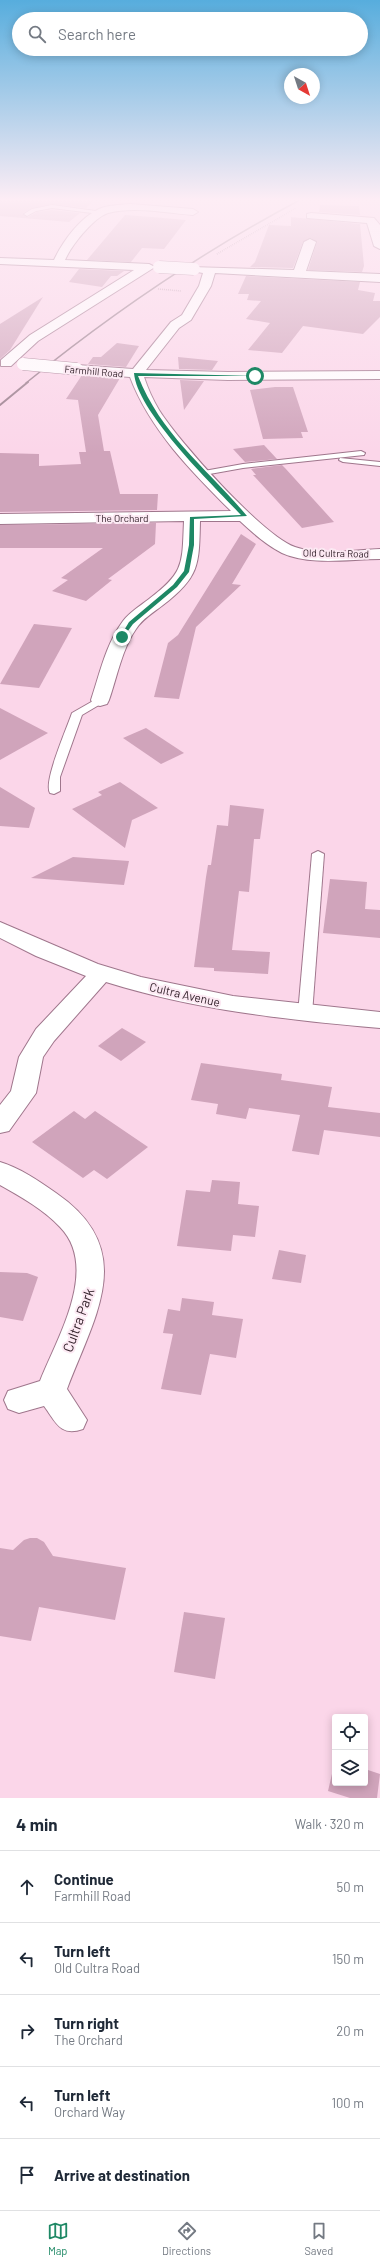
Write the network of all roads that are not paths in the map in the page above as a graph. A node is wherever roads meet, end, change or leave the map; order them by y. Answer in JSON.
{"nodes":[{"id":1,"x":123,"y":285,"type":"edge"},
{"id":2,"x":205,"y":285,"type":"edge"},
{"id":3,"x":3,"y":363,"type":"edge"},
{"id":4,"x":136,"y":374,"type":"junction"},
{"id":5,"x":380,"y":375,"type":"edge"},
{"id":6,"x":361,"y":453,"type":"dead end"},
{"id":7,"x":322,"y":457,"type":"junction"},
{"id":8,"x":380,"y":464,"type":"edge"},
{"id":9,"x":204,"y":473,"type":"junction"},
{"id":10,"x":244,"y":516,"type":"junction"},
{"id":11,"x":192,"y":518,"type":"junction"},
{"id":12,"x":0,"y":519,"type":"edge"},
{"id":13,"x":380,"y":554,"type":"edge"},
{"id":14,"x":100,"y":700,"type":"joint"},
{"id":15,"x":54,"y":790,"type":"dead end"},
{"id":16,"x":318,"y":854,"type":"dead end"},
{"id":17,"x":0,"y":928,"type":"edge"},
{"id":18,"x":101,"y":974,"type":"junction"},
{"id":19,"x":305,"y":1014,"type":"junction"},
{"id":20,"x":380,"y":1020,"type":"edge"},
{"id":21,"x":0,"y":1124,"type":"edge"},
{"id":22,"x":0,"y":1172,"type":"edge"},
{"id":23,"x":51,"y":1390,"type":"junction"},
{"id":24,"x":19,"y":1400,"type":"dead end"},
{"id":25,"x":72,"y":1420,"type":"dead end"}],
"edges":[{"from":1,"to":3,"type":"street"},
{"from":2,"to":4,"type":"street"},
{"from":3,"to":4,"type":"street","name":"Farmhill Road","bridge":true},
{"from":4,"to":5,"type":"street","name":"Farmhill Road"},
{"from":4,"to":9,"type":"street","name":"Old Cultra Road"},
{"from":6,"to":7,"type":"lane"},
{"from":7,"to":8,"type":"lane"},
{"from":7,"to":9,"type":"lane"},
{"from":9,"to":10,"type":"street","name":"Old Cultra Road"},
{"from":10,"to":11,"type":"street","name":"The Orchard"},
{"from":10,"to":13,"type":"street","name":"Old Cultra Road"},
{"from":11,"to":12,"type":"street","name":"The Orchard"},
{"from":11,"to":14,"type":"street"},
{"from":14,"to":15,"type":"lane"},
{"from":16,"to":19,"type":"lane"},
{"from":17,"to":18,"type":"street","name":"Cultra Avenue"},
{"from":18,"to":19,"type":"street","name":"Cultra Avenue"},
{"from":18,"to":21,"type":"street"},
{"from":19,"to":20,"type":"street","name":"Cultra Avenue"},
{"from":22,"to":23,"type":"street","name":"Cultra Park"},
{"from":23,"to":24,"type":"street"},
{"from":23,"to":25,"type":"street"}]}
